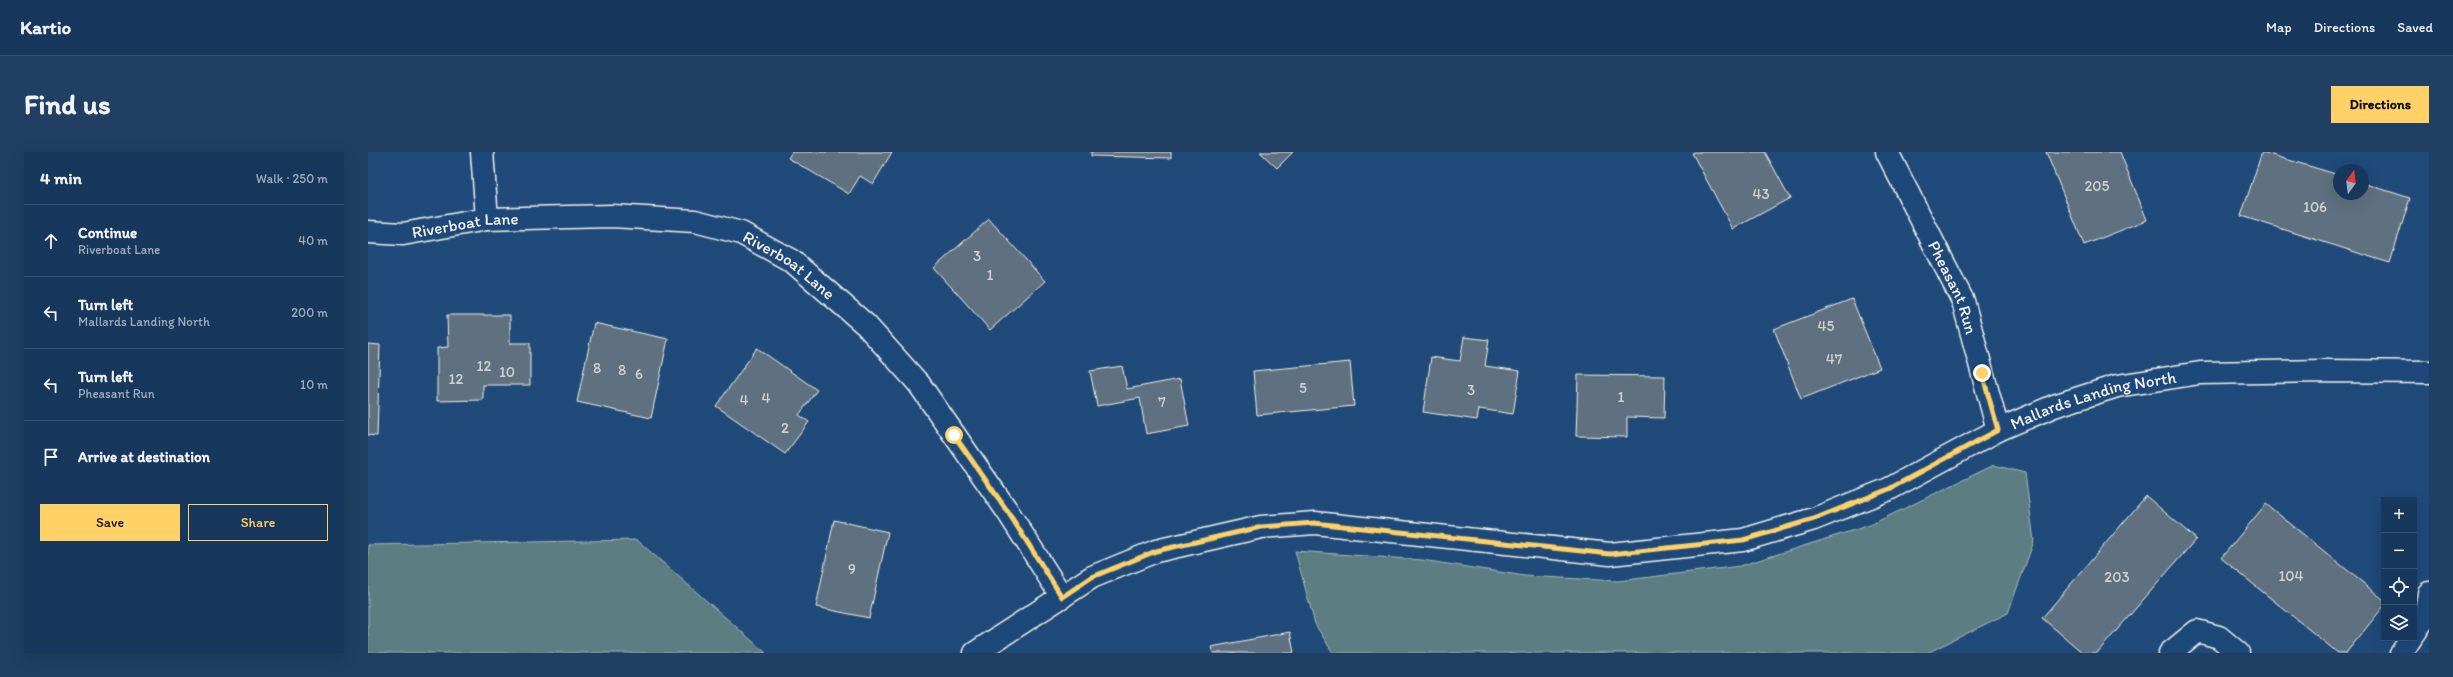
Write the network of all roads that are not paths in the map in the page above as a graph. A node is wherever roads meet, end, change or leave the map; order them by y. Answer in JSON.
{"nodes":[{"id":1,"x":482,"y":152,"type":"edge"},
{"id":2,"x":1888,"y":152,"type":"edge"},
{"id":3,"x":487,"y":219,"type":"junction"},
{"id":4,"x":368,"y":232,"type":"edge"},
{"id":5,"x":2429,"y":372,"type":"edge"},
{"id":6,"x":1998,"y":430,"type":"junction"},
{"id":7,"x":2429,"y":593,"type":"edge"},
{"id":8,"x":1062,"y":597,"type":"junction"},
{"id":9,"x":2417,"y":629,"type":"edge"},
{"id":10,"x":2409,"y":641,"type":"edge"},
{"id":11,"x":975,"y":653,"type":"edge"},
{"id":12,"x":2170,"y":653,"type":"edge"},
{"id":13,"x":2238,"y":653,"type":"edge"},
{"id":14,"x":2401,"y":653,"type":"edge"}],
"edges":[{"from":1,"to":3,"type":"street"},
{"from":2,"to":6,"type":"street","name":"Pheasant Run"},
{"from":3,"to":4,"type":"street","name":"Riverboat Lane"},
{"from":3,"to":8,"type":"street","name":"Riverboat Lane"},
{"from":5,"to":6,"type":"street","name":"Mallards Landing North"},
{"from":6,"to":8,"type":"street","name":"Mallards Landing North"},
{"from":7,"to":9,"type":"street"},
{"from":8,"to":11,"type":"street","name":"Mallards Landing North"},
{"from":10,"to":14,"type":"street"},
{"from":12,"to":13,"type":"street"}]}
